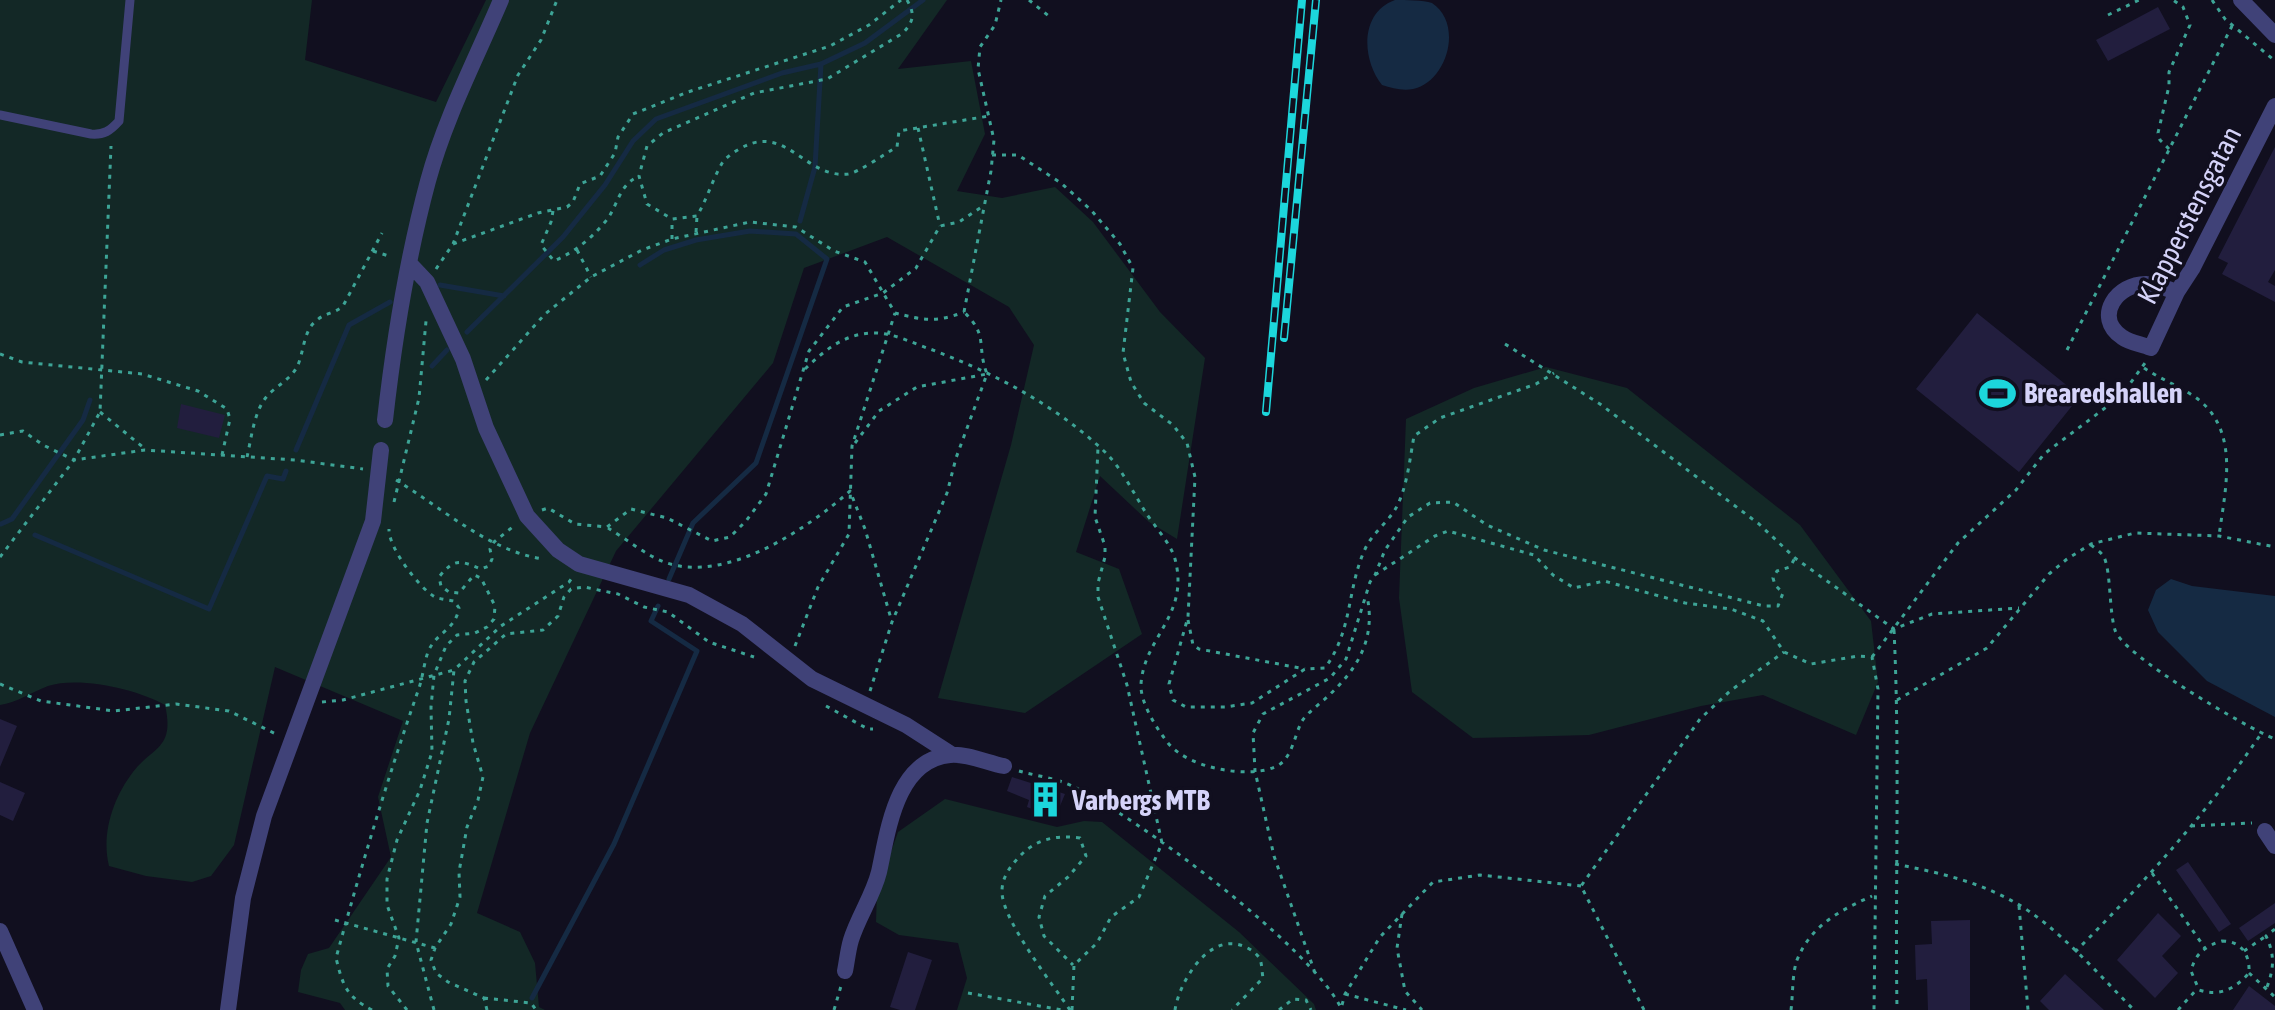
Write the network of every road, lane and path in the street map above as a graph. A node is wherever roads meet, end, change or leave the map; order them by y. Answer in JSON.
{"nodes":[{"id":1,"x":130,"y":0,"type":"edge"},
{"id":2,"x":501,"y":0,"type":"edge"},
{"id":3,"x":557,"y":0,"type":"edge"},
{"id":4,"x":901,"y":0,"type":"edge"},
{"id":5,"x":1001,"y":0,"type":"edge"},
{"id":6,"x":1029,"y":0,"type":"edge"},
{"id":7,"x":2139,"y":0,"type":"edge"},
{"id":8,"x":2173,"y":0,"type":"edge"},
{"id":9,"x":2212,"y":0,"type":"edge"},
{"id":10,"x":2241,"y":0,"type":"edge"},
{"id":11,"x":908,"y":2,"type":"edge"},
{"id":12,"x":2108,"y":15,"type":"dead end"},
{"id":13,"x":1050,"y":17,"type":"dead end"},
{"id":14,"x":2232,"y":26,"type":"junction"},
{"id":15,"x":2275,"y":35,"type":"edge"},
{"id":16,"x":2275,"y":61,"type":"edge"},
{"id":17,"x":2275,"y":106,"type":"edge"},
{"id":18,"x":0,"y":115,"type":"edge"},
{"id":19,"x":989,"y":116,"type":"junction"},
{"id":20,"x":917,"y":127,"type":"junction"},
{"id":21,"x":111,"y":130,"type":"junction"},
{"id":22,"x":2169,"y":149,"type":"junction"},
{"id":23,"x":992,"y":155,"type":"junction"},
{"id":24,"x":639,"y":176,"type":"junction"},
{"id":25,"x":983,"y":206,"type":"junction"},
{"id":26,"x":553,"y":210,"type":"junction"},
{"id":27,"x":697,"y":216,"type":"junction"},
{"id":28,"x":672,"y":219,"type":"junction"},
{"id":29,"x":940,"y":226,"type":"junction"},
{"id":30,"x":696,"y":232,"type":"junction"},
{"id":31,"x":382,"y":233,"type":"dead end"},
{"id":32,"x":672,"y":239,"type":"junction"},
{"id":33,"x":453,"y":244,"type":"junction"},
{"id":34,"x":577,"y":250,"type":"junction"},
{"id":35,"x":373,"y":251,"type":"junction"},
{"id":36,"x":409,"y":263,"type":"junction"},
{"id":37,"x":591,"y":277,"type":"junction"},
{"id":38,"x":427,"y":282,"type":"junction"},
{"id":39,"x":2177,"y":292,"type":"junction"},
{"id":40,"x":883,"y":293,"type":"junction"},
{"id":41,"x":964,"y":312,"type":"junction"},
{"id":42,"x":895,"y":313,"type":"junction"},
{"id":43,"x":426,"y":319,"type":"dead end"},
{"id":44,"x":888,"y":334,"type":"junction"},
{"id":45,"x":1505,"y":344,"type":"dead end"},
{"id":46,"x":2151,"y":348,"type":"junction"},
{"id":47,"x":2067,"y":350,"type":"dead end"},
{"id":48,"x":0,"y":354,"type":"edge"},
{"id":49,"x":2143,"y":367,"type":"junction"},
{"id":50,"x":102,"y":369,"type":"junction"},
{"id":51,"x":803,"y":372,"type":"junction"},
{"id":52,"x":1554,"y":373,"type":"junction"},
{"id":53,"x":987,"y":374,"type":"junction"},
{"id":54,"x":474,"y":393,"type":"junction"},
{"id":55,"x":100,"y":412,"type":"junction"},
{"id":56,"x":385,"y":420,"type":"dead end"},
{"id":57,"x":0,"y":435,"type":"edge"},
{"id":58,"x":852,"y":446,"type":"junction"},
{"id":59,"x":1098,"y":447,"type":"junction"},
{"id":60,"x":145,"y":450,"type":"junction"},
{"id":61,"x":381,"y":450,"type":"dead end"},
{"id":62,"x":222,"y":455,"type":"junction"},
{"id":63,"x":247,"y":457,"type":"junction"},
{"id":64,"x":74,"y":460,"type":"junction"},
{"id":65,"x":379,"y":471,"type":"junction"},
{"id":66,"x":400,"y":483,"type":"junction"},
{"id":67,"x":850,"y":491,"type":"junction"},
{"id":68,"x":390,"y":513,"type":"dead end"},
{"id":69,"x":527,"y":516,"type":"junction"},
{"id":70,"x":389,"y":525,"type":"dead end"},
{"id":71,"x":607,"y":527,"type":"junction"},
{"id":72,"x":2219,"y":536,"type":"junction"},
{"id":73,"x":494,"y":542,"type":"junction"},
{"id":74,"x":2091,"y":544,"type":"junction"},
{"id":75,"x":2275,"y":547,"type":"edge"},
{"id":76,"x":0,"y":557,"type":"edge"},
{"id":77,"x":1795,"y":558,"type":"junction"},
{"id":78,"x":550,"y":560,"type":"dead end"},
{"id":79,"x":579,"y":564,"type":"junction"},
{"id":80,"x":1375,"y":575,"type":"junction"},
{"id":81,"x":1367,"y":596,"type":"junction"},
{"id":82,"x":2019,"y":608,"type":"junction"},
{"id":83,"x":663,"y":611,"type":"dead end"},
{"id":84,"x":1188,"y":617,"type":"junction"},
{"id":85,"x":892,"y":622,"type":"junction"},
{"id":86,"x":1894,"y":629,"type":"junction"},
{"id":87,"x":1784,"y":652,"type":"junction"},
{"id":88,"x":1872,"y":657,"type":"junction"},
{"id":89,"x":789,"y":661,"type":"junction"},
{"id":90,"x":1305,"y":669,"type":"junction"},
{"id":91,"x":454,"y":670,"type":"junction"},
{"id":92,"x":434,"y":675,"type":"junction"},
{"id":93,"x":422,"y":679,"type":"junction"},
{"id":94,"x":0,"y":684,"type":"edge"},
{"id":95,"x":1897,"y":700,"type":"junction"},
{"id":96,"x":307,"y":704,"type":"junction"},
{"id":97,"x":865,"y":706,"type":"junction"},
{"id":98,"x":2261,"y":734,"type":"junction"},
{"id":99,"x":2275,"y":739,"type":"edge"},
{"id":100,"x":293,"y":742,"type":"junction"},
{"id":101,"x":951,"y":754,"type":"junction"},
{"id":102,"x":1004,"y":766,"type":"joint"},
{"id":103,"x":1255,"y":771,"type":"junction"},
{"id":104,"x":2191,"y":826,"type":"junction"},
{"id":105,"x":2265,"y":831,"type":"joint"},
{"id":106,"x":1162,"y":843,"type":"junction"},
{"id":107,"x":2275,"y":846,"type":"edge"},
{"id":108,"x":1895,"y":864,"type":"junction"},
{"id":109,"x":2152,"y":873,"type":"junction"},
{"id":110,"x":1581,"y":886,"type":"junction"},
{"id":111,"x":1874,"y":895,"type":"junction"},
{"id":112,"x":2019,"y":906,"type":"junction"},
{"id":113,"x":1403,"y":913,"type":"junction"},
{"id":114,"x":335,"y":920,"type":"dead end"},
{"id":115,"x":346,"y":923,"type":"junction"},
{"id":116,"x":2275,"y":929,"type":"edge"},
{"id":117,"x":0,"y":931,"type":"edge"},
{"id":118,"x":2266,"y":936,"type":"junction"},
{"id":119,"x":399,"y":938,"type":"junction"},
{"id":120,"x":416,"y":942,"type":"junction"},
{"id":121,"x":435,"y":948,"type":"junction"},
{"id":122,"x":2205,"y":948,"type":"junction"},
{"id":123,"x":2244,"y":951,"type":"junction"},
{"id":124,"x":2075,"y":952,"type":"junction"},
{"id":125,"x":1074,"y":965,"type":"junction"},
{"id":126,"x":845,"y":971,"type":"joint"},
{"id":127,"x":1315,"y":973,"type":"junction"},
{"id":128,"x":2249,"y":973,"type":"junction"},
{"id":129,"x":2267,"y":987,"type":"junction"},
{"id":130,"x":2198,"y":988,"type":"junction"},
{"id":131,"x":968,"y":993,"type":"dead end"},
{"id":132,"x":1345,"y":994,"type":"junction"},
{"id":133,"x":2275,"y":997,"type":"edge"},
{"id":134,"x":484,"y":998,"type":"junction"},
{"id":135,"x":1342,"y":1009,"type":"edge"},
{"id":136,"x":35,"y":1010,"type":"edge"},
{"id":137,"x":228,"y":1010,"type":"edge"},
{"id":138,"x":372,"y":1010,"type":"edge"},
{"id":139,"x":407,"y":1010,"type":"edge"},
{"id":140,"x":434,"y":1010,"type":"edge"},
{"id":141,"x":487,"y":1010,"type":"edge"},
{"id":142,"x":536,"y":1010,"type":"edge"},
{"id":143,"x":834,"y":1010,"type":"edge"},
{"id":144,"x":1062,"y":1010,"type":"edge"},
{"id":145,"x":1071,"y":1010,"type":"edge"},
{"id":146,"x":1175,"y":1010,"type":"edge"},
{"id":147,"x":1232,"y":1010,"type":"edge"},
{"id":148,"x":1279,"y":1010,"type":"edge"},
{"id":149,"x":1311,"y":1010,"type":"edge"},
{"id":150,"x":1406,"y":1010,"type":"edge"},
{"id":151,"x":1422,"y":1010,"type":"edge"},
{"id":152,"x":1644,"y":1010,"type":"edge"},
{"id":153,"x":1791,"y":1010,"type":"edge"},
{"id":154,"x":1874,"y":1010,"type":"edge"},
{"id":155,"x":1897,"y":1010,"type":"edge"},
{"id":156,"x":2028,"y":1010,"type":"edge"},
{"id":157,"x":2134,"y":1010,"type":"edge"},
{"id":158,"x":2178,"y":1010,"type":"edge"}],
"edges":[{"from":1,"to":21,"type":"lane"},
{"from":2,"to":36,"type":"street"},
{"from":3,"to":33,"type":"path"},
{"from":4,"to":26,"type":"path"},
{"from":5,"to":19,"type":"path"},
{"from":6,"to":13,"type":"path"},
{"from":7,"to":12,"type":"path"},
{"from":8,"to":22,"type":"path"},
{"from":9,"to":14,"type":"path"},
{"from":10,"to":15,"type":"street"},
{"from":11,"to":24,"type":"path"},
{"from":14,"to":16,"type":"path"},
{"from":14,"to":22,"type":"path"},
{"from":17,"to":39,"type":"street","name":"Klapperstensgatan"},
{"from":18,"to":21,"type":"lane"},
{"from":19,"to":20,"type":"path"},
{"from":19,"to":23,"type":"path"},
{"from":20,"to":27,"type":"path"},
{"from":20,"to":29,"type":"path"},
{"from":21,"to":50,"type":"path"},
{"from":22,"to":47,"type":"path"},
{"from":23,"to":25,"type":"path"},
{"from":23,"to":84,"type":"path"},
{"from":24,"to":28,"type":"path"},
{"from":24,"to":34,"type":"path"},
{"from":25,"to":29,"type":"path"},
{"from":25,"to":41,"type":"path"},
{"from":26,"to":33,"type":"path"},
{"from":26,"to":34,"type":"path"},
{"from":27,"to":28,"type":"path"},
{"from":27,"to":30,"type":"path"},
{"from":28,"to":32,"type":"path"},
{"from":29,"to":40,"type":"path"},
{"from":30,"to":32,"type":"path"},
{"from":30,"to":40,"type":"path"},
{"from":31,"to":35,"type":"path"},
{"from":32,"to":37,"type":"path"},
{"from":33,"to":38,"type":"path"},
{"from":34,"to":37,"type":"path"},
{"from":35,"to":36,"type":"path"},
{"from":35,"to":63,"type":"path"},
{"from":36,"to":38,"type":"street"},
{"from":36,"to":56,"type":"street"},
{"from":37,"to":54,"type":"path"},
{"from":38,"to":54,"type":"street"},
{"from":39,"to":46,"type":"street","name":"Klapperstensgatan"},
{"from":39,"to":46,"type":"street"},
{"from":40,"to":42,"type":"path"},
{"from":40,"to":51,"type":"path"},
{"from":41,"to":42,"type":"path"},
{"from":41,"to":53,"type":"path"},
{"from":42,"to":44,"type":"path"},
{"from":43,"to":66,"type":"path"},
{"from":44,"to":51,"type":"path"},
{"from":44,"to":53,"type":"path"},
{"from":44,"to":58,"type":"path"},
{"from":45,"to":52,"type":"path"},
{"from":46,"to":49,"type":"path"},
{"from":48,"to":50,"type":"path"},
{"from":49,"to":72,"type":"path"},
{"from":49,"to":86,"type":"path"},
{"from":50,"to":55,"type":"path"},
{"from":50,"to":62,"type":"path"},
{"from":51,"to":71,"type":"path"},
{"from":52,"to":77,"type":"path"},
{"from":52,"to":90,"type":"path"},
{"from":53,"to":58,"type":"path"},
{"from":53,"to":59,"type":"path"},
{"from":53,"to":85,"type":"path"},
{"from":54,"to":69,"type":"street"},
{"from":55,"to":60,"type":"path"},
{"from":55,"to":64,"type":"path"},
{"from":57,"to":64,"type":"path"},
{"from":58,"to":67,"type":"path"},
{"from":59,"to":103,"type":"path"},
{"from":59,"to":106,"type":"path"},
{"from":60,"to":62,"type":"path"},
{"from":60,"to":64,"type":"path"},
{"from":61,"to":65,"type":"street"},
{"from":62,"to":63,"type":"path"},
{"from":63,"to":65,"type":"path"},
{"from":64,"to":76,"type":"path"},
{"from":65,"to":66,"type":"path"},
{"from":65,"to":96,"type":"street"},
{"from":66,"to":68,"type":"path"},
{"from":66,"to":73,"type":"path"},
{"from":67,"to":71,"type":"path"},
{"from":67,"to":85,"type":"path"},
{"from":67,"to":89,"type":"path"},
{"from":69,"to":71,"type":"path"},
{"from":69,"to":73,"type":"path"},
{"from":69,"to":79,"type":"street"},
{"from":70,"to":93,"type":"path"},
{"from":72,"to":74,"type":"path"},
{"from":72,"to":75,"type":"path"},
{"from":73,"to":78,"type":"path"},
{"from":73,"to":92,"type":"path"},
{"from":74,"to":82,"type":"path"},
{"from":74,"to":98,"type":"path"},
{"from":77,"to":80,"type":"path"},
{"from":77,"to":86,"type":"path"},
{"from":79,"to":89,"type":"street"},
{"from":79,"to":91,"type":"path"},
{"from":80,"to":81,"type":"path"},
{"from":80,"to":87,"type":"path"},
{"from":81,"to":103,"type":"path"},
{"from":81,"to":103,"type":"path"},
{"from":82,"to":86,"type":"path"},
{"from":82,"to":95,"type":"path"},
{"from":83,"to":121,"type":"path"},
{"from":84,"to":90,"type":"path"},
{"from":84,"to":90,"type":"path"},
{"from":85,"to":97,"type":"path"},
{"from":86,"to":88,"type":"path"},
{"from":86,"to":95,"type":"path"},
{"from":87,"to":88,"type":"path"},
{"from":87,"to":110,"type":"path"},
{"from":88,"to":111,"type":"path"},
{"from":89,"to":97,"type":"street"},
{"from":91,"to":92,"type":"path"},
{"from":91,"to":120,"type":"path"},
{"from":92,"to":93,"type":"path"},
{"from":92,"to":119,"type":"path"},
{"from":93,"to":96,"type":"path"},
{"from":93,"to":115,"type":"path"},
{"from":94,"to":100,"type":"path"},
{"from":95,"to":108,"type":"path"},
{"from":96,"to":100,"type":"street"},
{"from":97,"to":101,"type":"street"},
{"from":98,"to":99,"type":"path"},
{"from":98,"to":104,"type":"path"},
{"from":100,"to":137,"type":"street"},
{"from":101,"to":102,"type":"street"},
{"from":101,"to":126,"type":"street"},
{"from":102,"to":106,"type":"path"},
{"from":103,"to":127,"type":"path"},
{"from":104,"to":105,"type":"path"},
{"from":104,"to":109,"type":"path"},
{"from":105,"to":107,"type":"street"},
{"from":106,"to":125,"type":"path"},
{"from":106,"to":127,"type":"path"},
{"from":108,"to":112,"type":"path"},
{"from":108,"to":155,"type":"path"},
{"from":109,"to":122,"type":"path"},
{"from":109,"to":124,"type":"path"},
{"from":110,"to":113,"type":"path"},
{"from":110,"to":152,"type":"path"},
{"from":111,"to":153,"type":"path"},
{"from":111,"to":154,"type":"path"},
{"from":112,"to":124,"type":"path"},
{"from":112,"to":156,"type":"path"},
{"from":113,"to":132,"type":"path"},
{"from":113,"to":151,"type":"path"},
{"from":114,"to":115,"type":"path"},
{"from":115,"to":119,"type":"path"},
{"from":115,"to":138,"type":"path"},
{"from":116,"to":118,"type":"path"},
{"from":117,"to":136,"type":"street"},
{"from":118,"to":123,"type":"path"},
{"from":118,"to":129,"type":"path"},
{"from":119,"to":120,"type":"path"},
{"from":119,"to":139,"type":"path"},
{"from":120,"to":121,"type":"path"},
{"from":120,"to":140,"type":"path"},
{"from":121,"to":134,"type":"path"},
{"from":122,"to":123,"type":"path"},
{"from":122,"to":130,"type":"path"},
{"from":123,"to":128,"type":"path"},
{"from":124,"to":157,"type":"path"},
{"from":125,"to":145,"type":"path"},
{"from":125,"to":145,"type":"path"},
{"from":126,"to":143,"type":"path"},
{"from":127,"to":135,"type":"path"},
{"from":128,"to":129,"type":"path"},
{"from":128,"to":130,"type":"path"},
{"from":129,"to":133,"type":"path"},
{"from":130,"to":158,"type":"path"},
{"from":131,"to":144,"type":"path"},
{"from":132,"to":135,"type":"path"},
{"from":132,"to":150,"type":"path"},
{"from":134,"to":141,"type":"path"},
{"from":134,"to":142,"type":"path"},
{"from":146,"to":147,"type":"path"},
{"from":148,"to":149,"type":"path"}]}
